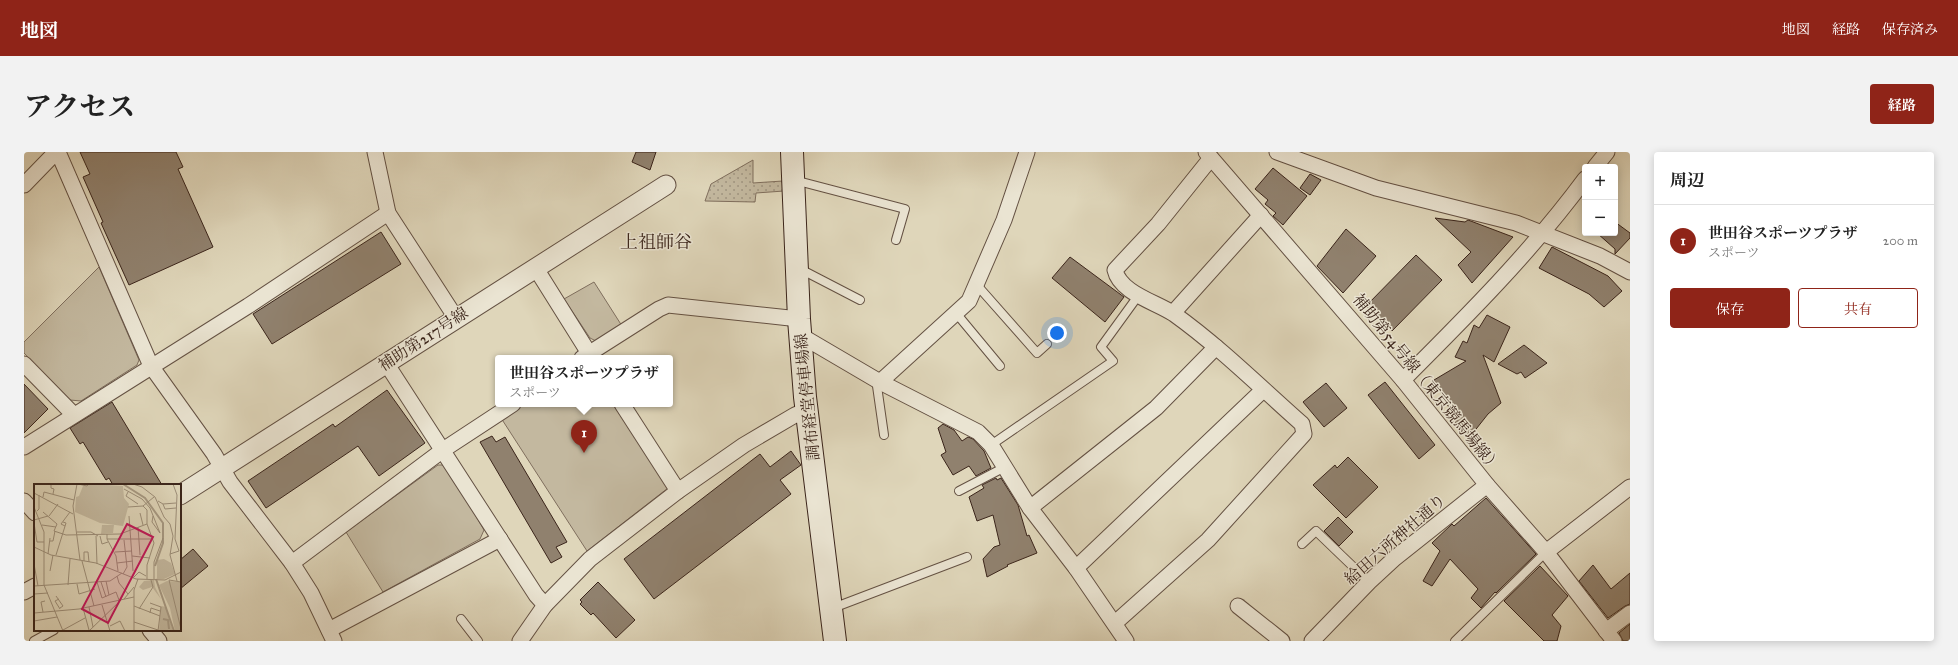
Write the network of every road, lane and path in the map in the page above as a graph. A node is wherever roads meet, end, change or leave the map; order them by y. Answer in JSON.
{"nodes":[{"id":1,"x":57,"y":152,"type":"edge"},
{"id":2,"x":375,"y":152,"type":"edge"},
{"id":3,"x":792,"y":152,"type":"edge"},
{"id":4,"x":1027,"y":152,"type":"edge"},
{"id":5,"x":1276,"y":152,"type":"edge"},
{"id":6,"x":1607,"y":152,"type":"edge"},
{"id":7,"x":1209,"y":155,"type":"edge"},
{"id":8,"x":1597,"y":164,"type":"edge"},
{"id":9,"x":792,"y":179,"type":"junction"},
{"id":10,"x":1582,"y":183,"type":"edge"},
{"id":11,"x":24,"y":185,"type":"edge"},
{"id":12,"x":666,"y":185,"type":"dead end"},
{"id":13,"x":388,"y":213,"type":"junction"},
{"id":14,"x":1262,"y":215,"type":"junction"},
{"id":15,"x":1544,"y":233,"type":"junction"},
{"id":16,"x":896,"y":240,"type":"dead end"},
{"id":17,"x":535,"y":267,"type":"junction"},
{"id":18,"x":797,"y":272,"type":"junction"},
{"id":19,"x":1630,"y":272,"type":"edge"},
{"id":20,"x":976,"y":284,"type":"junction"},
{"id":21,"x":1138,"y":296,"type":"junction"},
{"id":22,"x":860,"y":300,"type":"dead end"},
{"id":23,"x":956,"y":313,"type":"junction"},
{"id":24,"x":1173,"y":313,"type":"junction"},
{"id":25,"x":456,"y":318,"type":"junction"},
{"id":26,"x":800,"y":329,"type":"junction"},
{"id":27,"x":1047,"y":344,"type":"dead end"},
{"id":28,"x":1216,"y":347,"type":"junction"},
{"id":29,"x":587,"y":355,"type":"edge"},
{"id":30,"x":590,"y":355,"type":"edge"},
{"id":31,"x":386,"y":363,"type":"junction"},
{"id":32,"x":24,"y":364,"type":"edge"},
{"id":33,"x":151,"y":366,"type":"junction"},
{"id":34,"x":1000,"y":366,"type":"dead end"},
{"id":35,"x":1404,"y":380,"type":"junction"},
{"id":36,"x":880,"y":382,"type":"junction"},
{"id":37,"x":1263,"y":390,"type":"junction"},
{"id":38,"x":508,"y":407,"type":"edge"},
{"id":39,"x":624,"y":407,"type":"edge"},
{"id":40,"x":806,"y":410,"type":"junction"},
{"id":41,"x":74,"y":415,"type":"junction"},
{"id":42,"x":884,"y":435,"type":"dead end"},
{"id":43,"x":991,"y":445,"type":"junction"},
{"id":44,"x":24,"y":447,"type":"edge"},
{"id":45,"x":443,"y":450,"type":"junction"},
{"id":46,"x":1005,"y":467,"type":"junction"},
{"id":47,"x":222,"y":468,"type":"junction"},
{"id":48,"x":1487,"y":485,"type":"junction"},
{"id":49,"x":1630,"y":487,"type":"edge"},
{"id":50,"x":678,"y":491,"type":"junction"},
{"id":51,"x":959,"y":491,"type":"dead end"},
{"id":52,"x":181,"y":494,"type":"edge"},
{"id":53,"x":24,"y":502,"type":"edge"},
{"id":54,"x":1030,"y":508,"type":"junction"},
{"id":55,"x":34,"y":512,"type":"edge"},
{"id":56,"x":500,"y":538,"type":"junction"},
{"id":57,"x":1302,"y":544,"type":"dead end"},
{"id":58,"x":1546,"y":552,"type":"junction"},
{"id":59,"x":967,"y":557,"type":"dead end"},
{"id":60,"x":292,"y":563,"type":"junction"},
{"id":61,"x":1076,"y":568,"type":"junction"},
{"id":62,"x":1369,"y":582,"type":"junction"},
{"id":63,"x":34,"y":587,"type":"edge"},
{"id":64,"x":24,"y":592,"type":"edge"},
{"id":65,"x":545,"y":605,"type":"junction"},
{"id":66,"x":1238,"y":606,"type":"dead end"},
{"id":67,"x":832,"y":608,"type":"junction"},
{"id":68,"x":1630,"y":613,"type":"edge"},
{"id":69,"x":461,"y":619,"type":"dead end"},
{"id":70,"x":1114,"y":623,"type":"junction"},
{"id":71,"x":52,"y":631,"type":"edge"},
{"id":72,"x":151,"y":631,"type":"edge"},
{"id":73,"x":331,"y":636,"type":"edge"},
{"id":74,"x":1610,"y":636,"type":"edge"},
{"id":75,"x":34,"y":641,"type":"edge"},
{"id":76,"x":159,"y":641,"type":"edge"},
{"id":77,"x":478,"y":641,"type":"edge"},
{"id":78,"x":520,"y":641,"type":"edge"},
{"id":79,"x":835,"y":641,"type":"edge"},
{"id":80,"x":1126,"y":641,"type":"edge"},
{"id":81,"x":1282,"y":641,"type":"edge"},
{"id":82,"x":1312,"y":641,"type":"edge"},
{"id":83,"x":1455,"y":641,"type":"edge"}],
"edges":[{"from":1,"to":11,"type":"street"},
{"from":1,"to":33,"type":"street"},
{"from":2,"to":13,"type":"street"},
{"from":3,"to":9,"type":"main road","name":"調布経堂停車場線"},
{"from":4,"to":20,"type":"street"},
{"from":5,"to":15,"type":"street"},
{"from":6,"to":8,"type":"street"},
{"from":7,"to":14,"type":"street","name":"補助第54号線（東京競馬場線）"},
{"from":7,"to":21,"type":"street"},
{"from":9,"to":16,"type":"lane"},
{"from":9,"to":18,"type":"main road","name":"調布経堂停車場線"},
{"from":10,"to":15,"type":"street"},
{"from":12,"to":17,"type":"street","name":"補助第217号線"},
{"from":13,"to":25,"type":"street"},
{"from":13,"to":33,"type":"street"},
{"from":14,"to":24,"type":"street"},
{"from":14,"to":35,"type":"street","name":"補助第54号線（東京競馬場線）"},
{"from":15,"to":19,"type":"street"},
{"from":15,"to":35,"type":"street"},
{"from":17,"to":25,"type":"street","name":"補助第217号線"},
{"from":17,"to":29,"type":"street"},
{"from":18,"to":22,"type":"lane"},
{"from":18,"to":26,"type":"main road","name":"調布経堂停車場線"},
{"from":20,"to":23,"type":"street"},
{"from":20,"to":27,"type":"lane"},
{"from":21,"to":24,"type":"street"},
{"from":21,"to":43,"type":"lane"},
{"from":23,"to":34,"type":"lane"},
{"from":23,"to":36,"type":"street"},
{"from":24,"to":28,"type":"street"},
{"from":25,"to":31,"type":"street","name":"補助第217号線"},
{"from":26,"to":30,"type":"street"},
{"from":26,"to":36,"type":"street"},
{"from":26,"to":40,"type":"main road","name":"調布経堂停車場線"},
{"from":28,"to":37,"type":"street"},
{"from":28,"to":54,"type":"street"},
{"from":31,"to":45,"type":"street"},
{"from":31,"to":47,"type":"street","name":"補助第217号線"},
{"from":32,"to":41,"type":"street"},
{"from":33,"to":41,"type":"street"},
{"from":33,"to":47,"type":"street"},
{"from":35,"to":48,"type":"street","name":"補助第54号線（東京競馬場線）"},
{"from":36,"to":42,"type":"lane"},
{"from":36,"to":43,"type":"street"},
{"from":37,"to":61,"type":"street"},
{"from":37,"to":70,"type":"street"},
{"from":38,"to":45,"type":"street"},
{"from":39,"to":50,"type":"street"},
{"from":40,"to":50,"type":"street"},
{"from":40,"to":67,"type":"main road","name":"調布経堂停車場線"},
{"from":41,"to":44,"type":"street"},
{"from":43,"to":46,"type":"street"},
{"from":45,"to":56,"type":"street"},
{"from":45,"to":60,"type":"street"},
{"from":46,"to":51,"type":"lane"},
{"from":46,"to":54,"type":"street"},
{"from":47,"to":52,"type":"street","name":"補助第217号線"},
{"from":47,"to":60,"type":"street"},
{"from":48,"to":58,"type":"street","name":"補助第54号線（東京競馬場線）"},
{"from":48,"to":62,"type":"street","name":"給田六所神社通り"},
{"from":49,"to":58,"type":"street"},
{"from":50,"to":65,"type":"street"},
{"from":53,"to":55,"type":"street"},
{"from":54,"to":61,"type":"street"},
{"from":56,"to":65,"type":"street"},
{"from":56,"to":73,"type":"street"},
{"from":57,"to":62,"type":"lane"},
{"from":58,"to":74,"type":"street","name":"補助第54号線（東京競馬場線）"},
{"from":58,"to":83,"type":"lane"},
{"from":59,"to":67,"type":"lane"},
{"from":60,"to":73,"type":"street"},
{"from":61,"to":70,"type":"street"},
{"from":62,"to":82,"type":"street","name":"給田六所神社通り"},
{"from":63,"to":64,"type":"street"},
{"from":65,"to":78,"type":"street"},
{"from":66,"to":81,"type":"street"},
{"from":67,"to":79,"type":"main road","name":"調布経堂停車場線"},
{"from":68,"to":74,"type":"street"},
{"from":69,"to":77,"type":"lane"},
{"from":70,"to":80,"type":"street"},
{"from":71,"to":75,"type":"lane"},
{"from":72,"to":76,"type":"street"}]}
